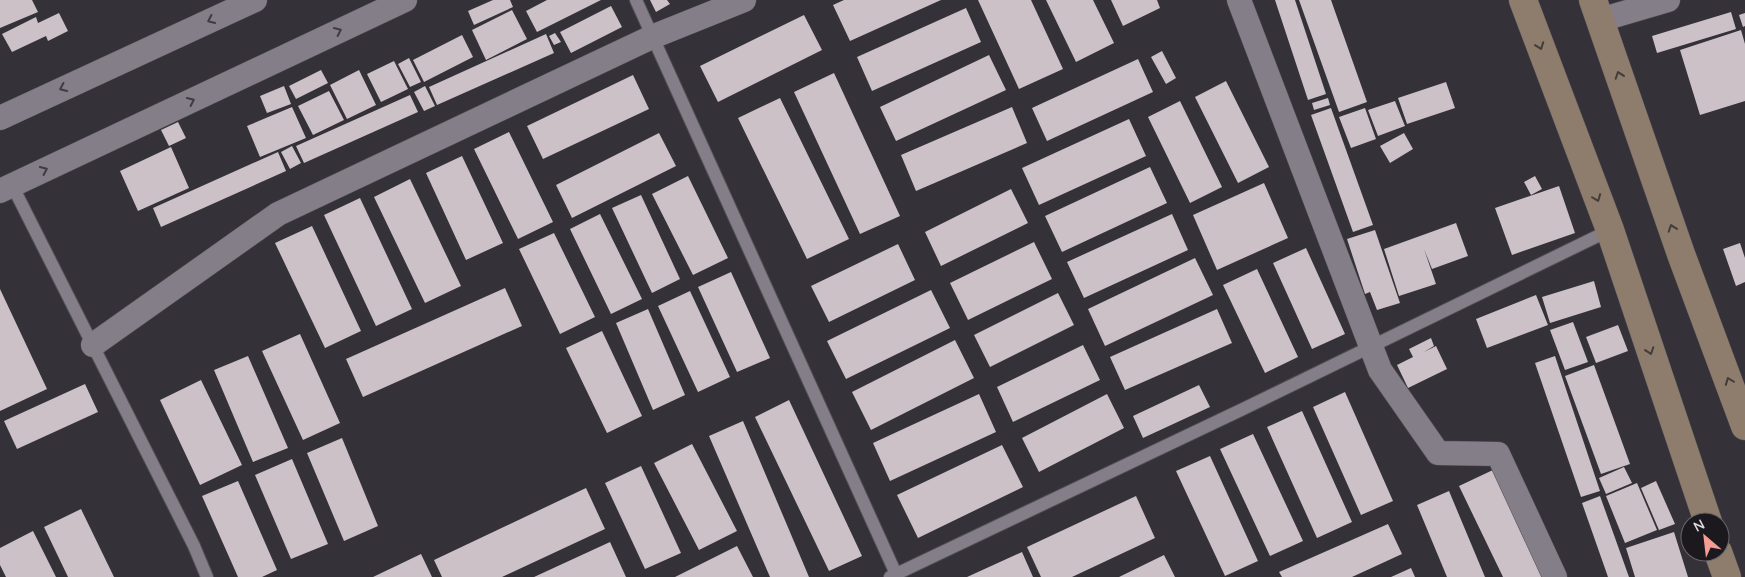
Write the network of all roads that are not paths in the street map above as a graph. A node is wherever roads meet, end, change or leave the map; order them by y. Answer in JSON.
{"nodes":[{"id":1,"x":255,"y":0,"type":"edge"},
{"id":2,"x":405,"y":0,"type":"edge"},
{"id":3,"x":636,"y":0,"type":"edge"},
{"id":4,"x":744,"y":0,"type":"edge"},
{"id":5,"x":1239,"y":0,"type":"edge"},
{"id":6,"x":1523,"y":0,"type":"edge"},
{"id":7,"x":1668,"y":0,"type":"edge"},
{"id":8,"x":1596,"y":10,"type":"edge"},
{"id":9,"x":652,"y":37,"type":"junction"},
{"id":10,"x":0,"y":118,"type":"edge"},
{"id":11,"x":6,"y":188,"type":"edge"},
{"id":12,"x":1610,"y":230,"type":"junction"},
{"id":13,"x":93,"y":345,"type":"junction"},
{"id":14,"x":1373,"y":346,"type":"junction"},
{"id":15,"x":1745,"y":426,"type":"edge"},
{"id":16,"x":1705,"y":512,"type":"edge"},
{"id":17,"x":1722,"y":562,"type":"edge"},
{"id":18,"x":893,"y":576,"type":"edge"},
{"id":19,"x":207,"y":577,"type":"edge"},
{"id":20,"x":1555,"y":577,"type":"edge"},
{"id":21,"x":1727,"y":577,"type":"edge"}],
"edges":[{"from":1,"to":10,"type":"street","one_way":true},
{"from":11,"to":2,"type":"street","one_way":true},
{"from":3,"to":9,"type":"lane"},
{"from":4,"to":9,"type":"street"},
{"from":5,"to":14,"type":"street"},
{"from":6,"to":12,"type":"street","one_way":true},
{"from":7,"to":8,"type":"street"},
{"from":15,"to":8,"type":"street","one_way":true},
{"from":9,"to":13,"type":"street"},
{"from":9,"to":18,"type":"lane"},
{"from":11,"to":13,"type":"lane"},
{"from":12,"to":14,"type":"lane"},
{"from":12,"to":16,"type":"street","one_way":true},
{"from":13,"to":19,"type":"lane"},
{"from":14,"to":18,"type":"lane"},
{"from":14,"to":20,"type":"street"},
{"from":17,"to":21,"type":"street"}]}
